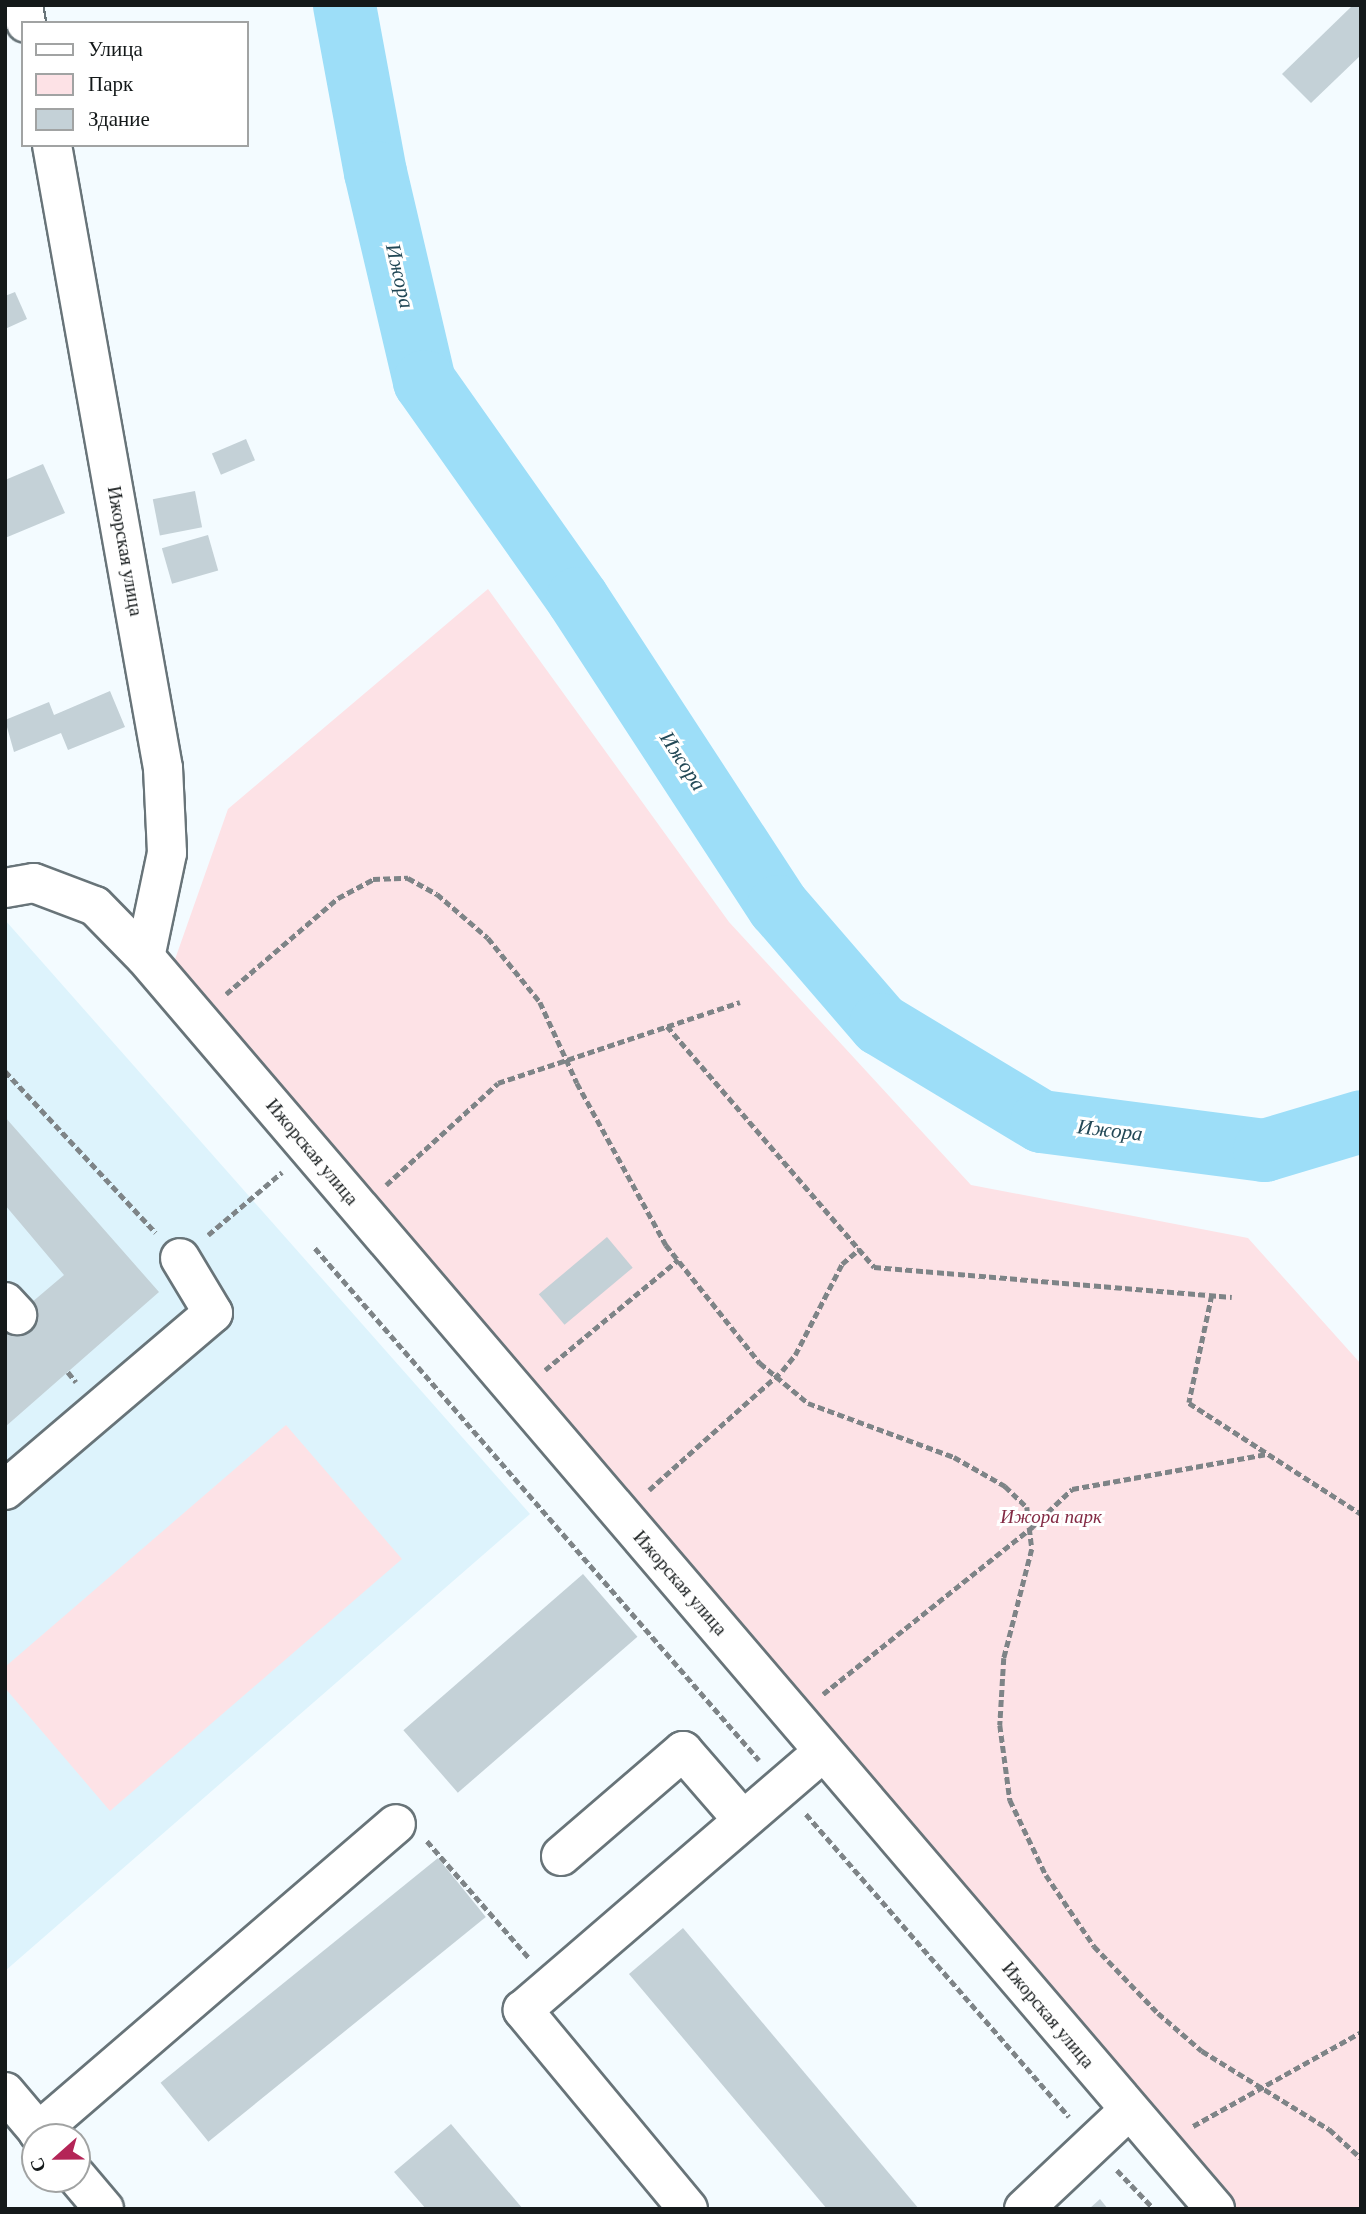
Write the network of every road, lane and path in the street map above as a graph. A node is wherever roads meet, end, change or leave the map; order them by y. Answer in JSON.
{"nodes":[{"id":1,"x":52,"y":147,"type":"edge"},
{"id":2,"x":5,"y":888,"type":"edge"},
{"id":3,"x":145,"y":957,"type":"junction"},
{"id":4,"x":740,"y":1002,"type":"dead end"},
{"id":5,"x":197,"y":1018,"type":"junction"},
{"id":6,"x":667,"y":1026,"type":"junction"},
{"id":7,"x":567,"y":1060,"type":"junction"},
{"id":8,"x":5,"y":1071,"type":"edge"},
{"id":9,"x":251,"y":1199,"type":"dead end"},
{"id":10,"x":360,"y":1209,"type":"junction"},
{"id":11,"x":315,"y":1248,"type":"dead end"},
{"id":12,"x":859,"y":1250,"type":"junction"},
{"id":13,"x":180,"y":1258,"type":"junction"},
{"id":14,"x":678,"y":1259,"type":"junction"},
{"id":15,"x":1212,"y":1295,"type":"junction"},
{"id":16,"x":1232,"y":1297,"type":"dead end"},
{"id":17,"x":774,"y":1377,"type":"junction"},
{"id":18,"x":517,"y":1393,"type":"junction"},
{"id":19,"x":1267,"y":1454,"type":"junction"},
{"id":20,"x":5,"y":1490,"type":"edge"},
{"id":21,"x":1361,"y":1514,"type":"edge"},
{"id":22,"x":621,"y":1515,"type":"junction"},
{"id":23,"x":1032,"y":1527,"type":"junction"},
{"id":24,"x":795,"y":1717,"type":"junction"},
{"id":25,"x":823,"y":1752,"type":"junction"},
{"id":26,"x":782,"y":1786,"type":"junction"},
{"id":27,"x":743,"y":1821,"type":"junction"},
{"id":28,"x":396,"y":1824,"type":"joint"},
{"id":29,"x":561,"y":1856,"type":"dead end"},
{"id":30,"x":552,"y":1985,"type":"junction"},
{"id":31,"x":1361,"y":2032,"type":"edge"},
{"id":32,"x":1261,"y":2088,"type":"junction"},
{"id":33,"x":5,"y":2092,"type":"edge"},
{"id":34,"x":1129,"y":2110,"type":"junction"},
{"id":35,"x":31,"y":2123,"type":"edge"},
{"id":36,"x":53,"y":2123,"type":"edge"},
{"id":37,"x":1092,"y":2144,"type":"junction"},
{"id":38,"x":1159,"y":2145,"type":"junction"},
{"id":39,"x":1361,"y":2158,"type":"edge"},
{"id":40,"x":90,"y":2193,"type":"edge"},
{"id":41,"x":104,"y":2209,"type":"edge"},
{"id":42,"x":688,"y":2209,"type":"edge"},
{"id":43,"x":1024,"y":2209,"type":"edge"},
{"id":44,"x":1154,"y":2209,"type":"edge"},
{"id":45,"x":1215,"y":2209,"type":"edge"}],
"edges":[{"from":1,"to":3,"type":"street","name":"Ижорская улица"},
{"from":2,"to":3,"type":"street","name":"Ижорская улица"},
{"from":3,"to":5,"type":"street","name":"Ижорская улица"},
{"from":4,"to":6,"type":"path"},
{"from":5,"to":7,"type":"path"},
{"from":5,"to":10,"type":"street","name":"Ижорская улица"},
{"from":6,"to":7,"type":"path"},
{"from":6,"to":12,"type":"path"},
{"from":7,"to":10,"type":"path"},
{"from":7,"to":14,"type":"path"},
{"from":8,"to":13,"type":"path"},
{"from":9,"to":13,"type":"path"},
{"from":10,"to":18,"type":"street","name":"Ижорская улица"},
{"from":11,"to":26,"type":"path"},
{"from":12,"to":15,"type":"path"},
{"from":12,"to":17,"type":"path"},
{"from":13,"to":20,"type":"street"},
{"from":14,"to":17,"type":"path"},
{"from":14,"to":18,"type":"path"},
{"from":15,"to":16,"type":"path"},
{"from":15,"to":19,"type":"path"},
{"from":17,"to":22,"type":"path"},
{"from":17,"to":23,"type":"path"},
{"from":18,"to":22,"type":"street","name":"Ижорская улица"},
{"from":19,"to":21,"type":"path"},
{"from":19,"to":23,"type":"path"},
{"from":22,"to":24,"type":"street","name":"Ижорская улица"},
{"from":23,"to":24,"type":"path"},
{"from":23,"to":32,"type":"path"},
{"from":24,"to":25,"type":"street","name":"Ижорская улица"},
{"from":25,"to":26,"type":"street"},
{"from":25,"to":34,"type":"street","name":"Ижорская улица"},
{"from":26,"to":27,"type":"street"},
{"from":26,"to":37,"type":"path"},
{"from":27,"to":29,"type":"street"},
{"from":27,"to":30,"type":"street"},
{"from":28,"to":30,"type":"path"},
{"from":28,"to":36,"type":"street"},
{"from":30,"to":42,"type":"street"},
{"from":31,"to":32,"type":"path"},
{"from":32,"to":38,"type":"path"},
{"from":32,"to":39,"type":"path"},
{"from":33,"to":35,"type":"street"},
{"from":34,"to":37,"type":"street"},
{"from":34,"to":38,"type":"street","name":"Ижорская улица"},
{"from":37,"to":43,"type":"street"},
{"from":37,"to":44,"type":"path"},
{"from":38,"to":45,"type":"street","name":"Ижорская улица"},
{"from":40,"to":41,"type":"street"}]}
